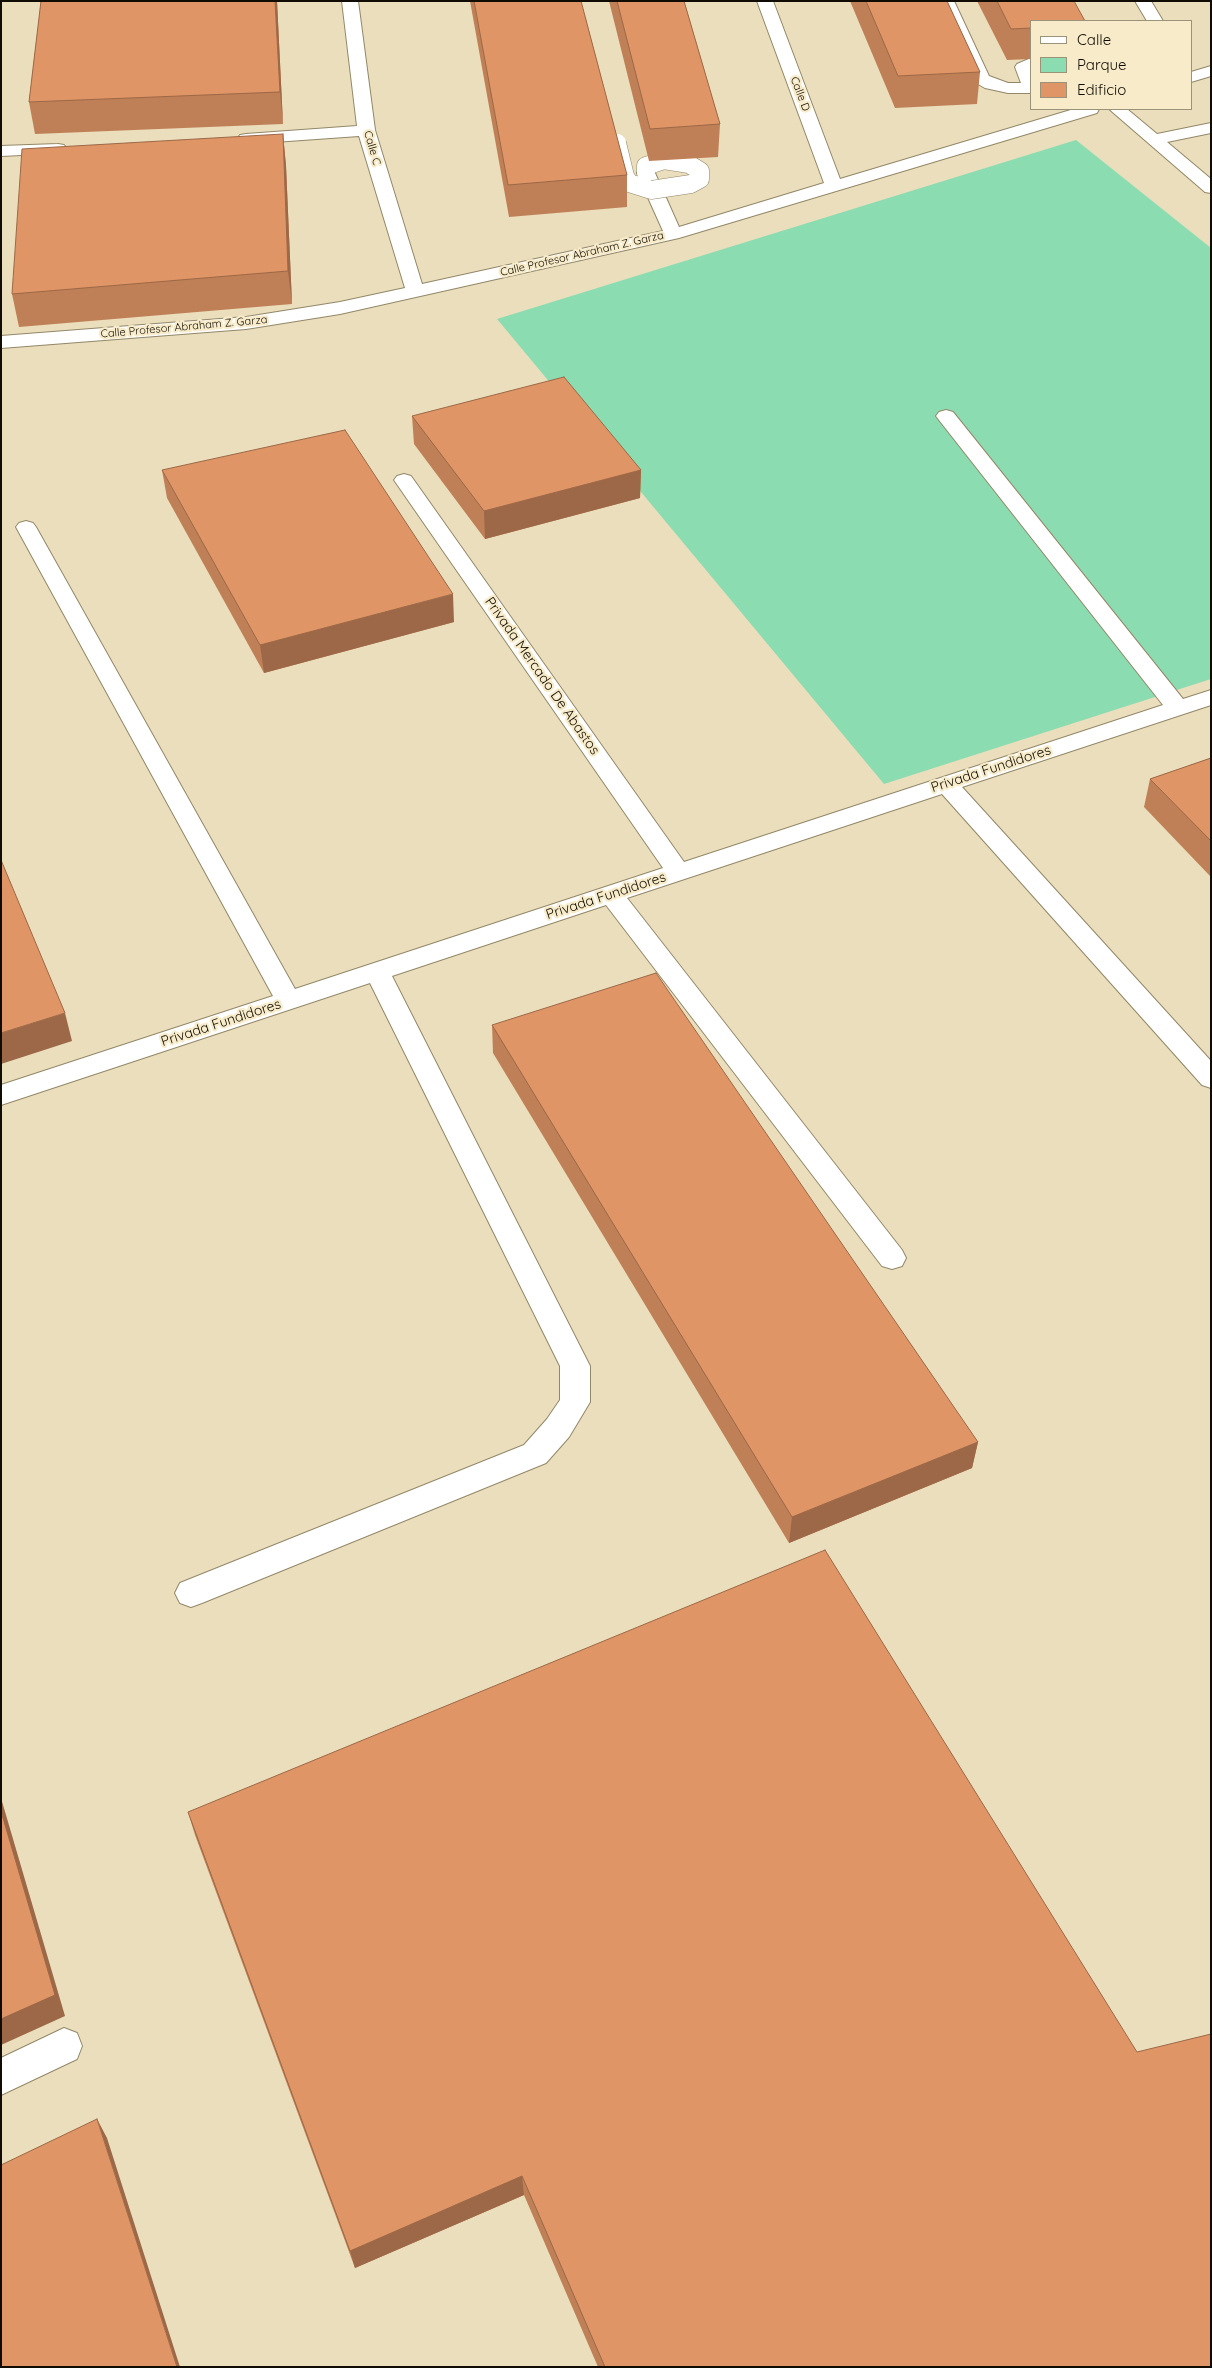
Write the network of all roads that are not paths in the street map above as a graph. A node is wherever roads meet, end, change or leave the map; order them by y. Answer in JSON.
{"nodes":[{"id":1,"x":350,"y":1,"type":"edge"},
{"id":2,"x":765,"y":1,"type":"edge"},
{"id":3,"x":946,"y":1,"type":"edge"},
{"id":4,"x":1143,"y":1,"type":"edge"},
{"id":5,"x":1154,"y":20,"type":"edge"},
{"id":6,"x":1027,"y":65,"type":"edge"},
{"id":7,"x":1211,"y":71,"type":"edge"},
{"id":8,"x":1192,"y":77,"type":"edge"},
{"id":9,"x":1030,"y":82,"type":"edge"},
{"id":10,"x":1030,"y":87,"type":"edge"},
{"id":11,"x":1083,"y":110,"type":"edge"},
{"id":12,"x":1118,"y":110,"type":"edge"},
{"id":13,"x":1043,"y":115,"type":"edge"},
{"id":14,"x":1211,"y":128,"type":"edge"},
{"id":15,"x":366,"y":130,"type":"junction"},
{"id":16,"x":614,"y":130,"type":"edge"},
{"id":17,"x":225,"y":140,"type":"edge"},
{"id":18,"x":1154,"y":140,"type":"junction"},
{"id":19,"x":79,"y":148,"type":"edge"},
{"id":20,"x":1,"y":152,"type":"edge"},
{"id":21,"x":834,"y":187,"type":"junction"},
{"id":22,"x":1211,"y":188,"type":"edge"},
{"id":23,"x":673,"y":234,"type":"junction"},
{"id":24,"x":415,"y":291,"type":"junction"},
{"id":25,"x":60,"y":337,"type":"junction"},
{"id":26,"x":1,"y":342,"type":"edge"},
{"id":27,"x":1,"y":354,"type":"edge"},
{"id":28,"x":946,"y":416,"type":"dead end"},
{"id":29,"x":404,"y":480,"type":"dead end"},
{"id":30,"x":26,"y":526,"type":"dead end"},
{"id":31,"x":1211,"y":697,"type":"edge"},
{"id":32,"x":1178,"y":708,"type":"junction"},
{"id":33,"x":946,"y":784,"type":"junction"},
{"id":34,"x":679,"y":872,"type":"junction"},
{"id":35,"x":611,"y":894,"type":"junction"},
{"id":36,"x":377,"y":972,"type":"junction"},
{"id":37,"x":289,"y":1001,"type":"junction"},
{"id":38,"x":1211,"y":1078,"type":"edge"},
{"id":39,"x":1,"y":1095,"type":"edge"},
{"id":40,"x":892,"y":1258,"type":"dead end"},
{"id":41,"x":191,"y":1593,"type":"dead end"},
{"id":42,"x":64,"y":2046,"type":"dead end"},
{"id":43,"x":1,"y":2077,"type":"edge"}],
"edges":[{"from":1,"to":15,"type":"lane","name":"Calle C"},
{"from":2,"to":21,"type":"lane","name":"Calle D"},
{"from":3,"to":10,"type":"lane"},
{"from":4,"to":5,"type":"lane"},
{"from":6,"to":9,"type":"lane"},
{"from":7,"to":8,"type":"lane"},
{"from":11,"to":13,"type":"lane","name":"Calle Profesor Abraham Z. Garza"},
{"from":12,"to":18,"type":"lane"},
{"from":13,"to":21,"type":"lane","name":"Calle Profesor Abraham Z. Garza"},
{"from":14,"to":18,"type":"lane"},
{"from":15,"to":17,"type":"lane"},
{"from":15,"to":24,"type":"lane","name":"Calle C"},
{"from":16,"to":23,"type":"lane","bridge":true},
{"from":18,"to":22,"type":"lane"},
{"from":19,"to":20,"type":"lane"},
{"from":21,"to":23,"type":"lane","name":"Calle Profesor Abraham Z. Garza"},
{"from":23,"to":24,"type":"lane","name":"Calle Profesor Abraham Z. Garza"},
{"from":24,"to":25,"type":"lane","name":"Calle Profesor Abraham Z. Garza"},
{"from":25,"to":26,"type":"lane","name":"Calle Profesor Abraham Z. Garza"},
{"from":25,"to":27,"type":"lane","name":"Calle Profesor Abraham Z. Garza"},
{"from":28,"to":32,"type":"lane"},
{"from":29,"to":34,"type":"lane","name":"Privada Mercado De Abastos"},
{"from":30,"to":37,"type":"lane"},
{"from":31,"to":32,"type":"lane","name":"Privada Fundidores"},
{"from":32,"to":33,"type":"lane","name":"Privada Fundidores"},
{"from":33,"to":34,"type":"lane","name":"Privada Fundidores"},
{"from":33,"to":38,"type":"lane"},
{"from":34,"to":35,"type":"lane","name":"Privada Fundidores"},
{"from":35,"to":36,"type":"lane","name":"Privada Fundidores"},
{"from":35,"to":40,"type":"lane"},
{"from":36,"to":37,"type":"lane","name":"Privada Fundidores"},
{"from":36,"to":41,"type":"lane"},
{"from":37,"to":39,"type":"lane","name":"Privada Fundidores"},
{"from":42,"to":43,"type":"lane"}]}
